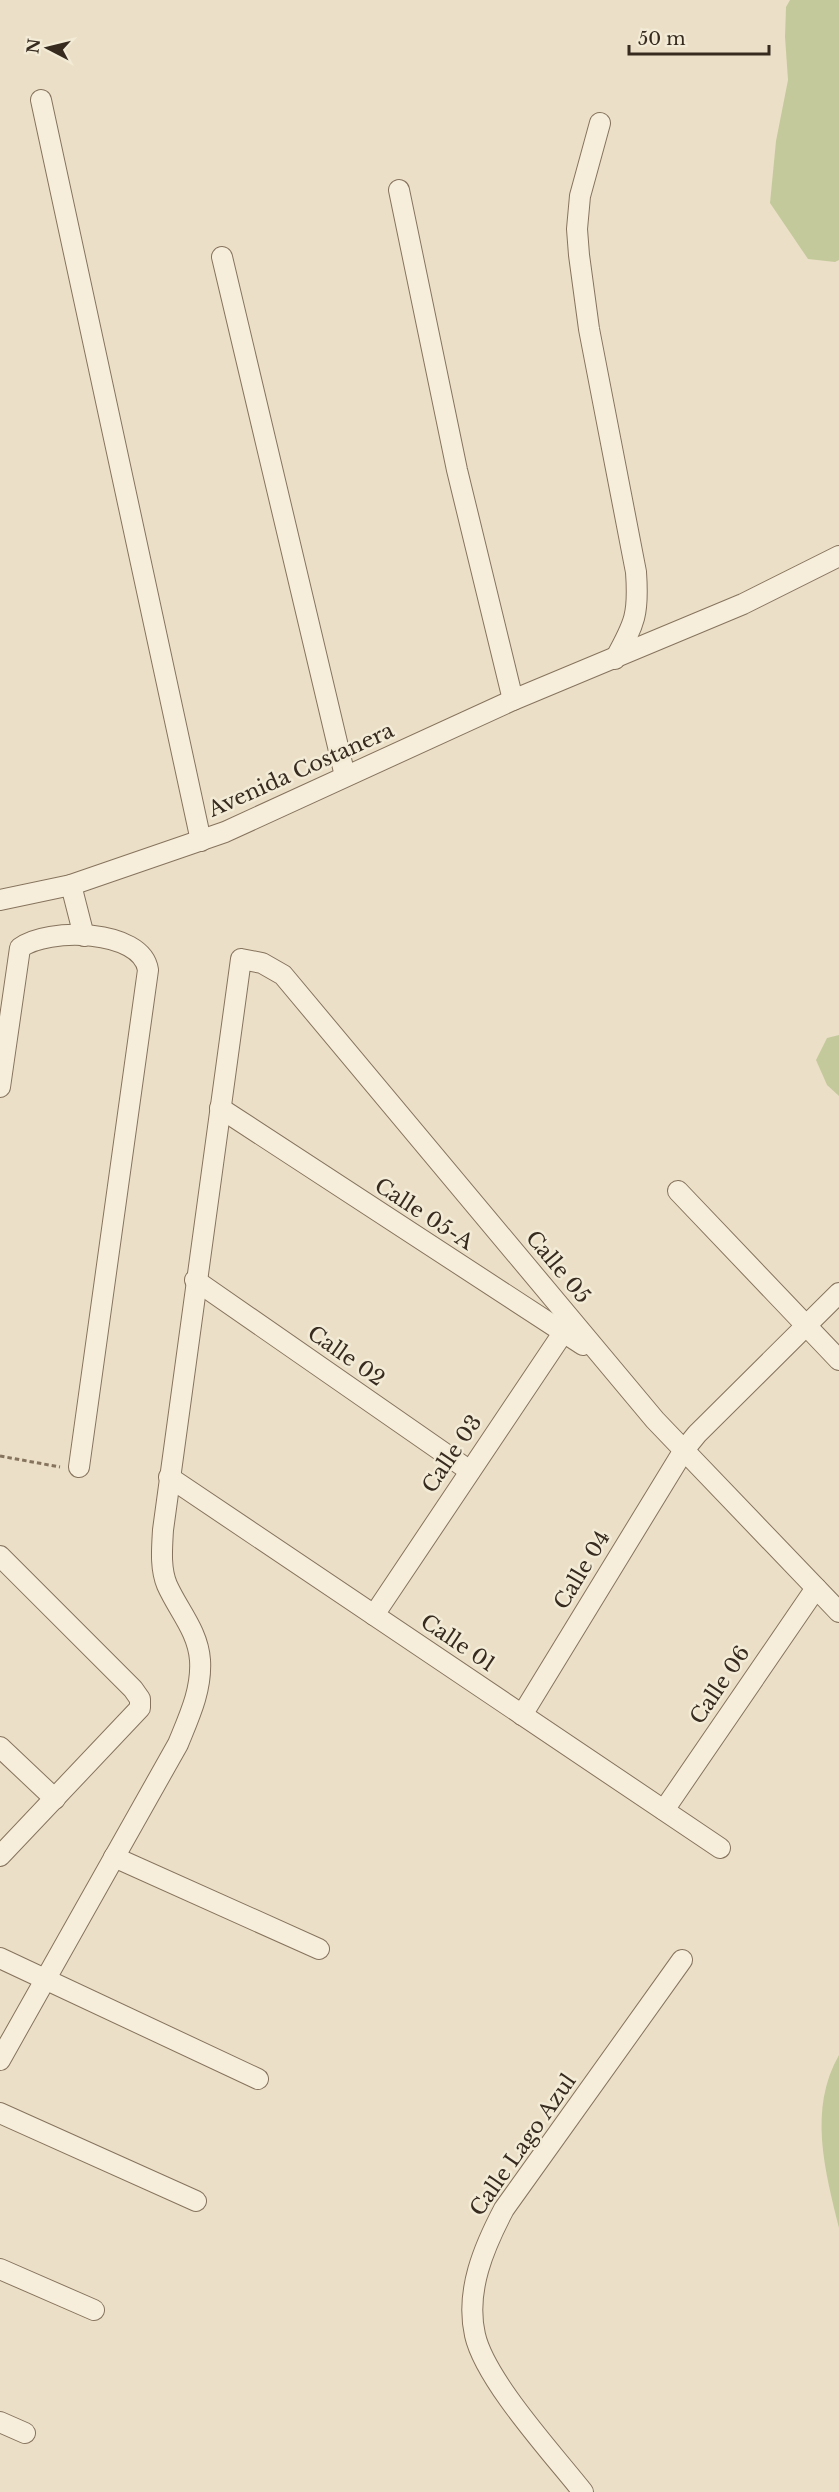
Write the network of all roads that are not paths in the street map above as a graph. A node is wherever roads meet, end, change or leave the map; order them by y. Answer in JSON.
{"nodes":[{"id":1,"x":41,"y":100,"type":"dead end"},
{"id":2,"x":600,"y":123,"type":"dead end"},
{"id":3,"x":399,"y":190,"type":"dead end"},
{"id":4,"x":222,"y":257,"type":"dead end"},
{"id":5,"x":839,"y":556,"type":"edge"},
{"id":6,"x":615,"y":659,"type":"junction"},
{"id":7,"x":513,"y":700,"type":"junction"},
{"id":8,"x":345,"y":776,"type":"junction"},
{"id":9,"x":201,"y":841,"type":"junction"},
{"id":10,"x":71,"y":885,"type":"junction"},
{"id":11,"x":0,"y":900,"type":"edge"},
{"id":12,"x":84,"y":936,"type":"junction"},
{"id":13,"x":0,"y":1087,"type":"edge"},
{"id":14,"x":220,"y":1108,"type":"junction"},
{"id":15,"x":678,"y":1191,"type":"dead end"},
{"id":16,"x":195,"y":1280,"type":"junction"},
{"id":17,"x":839,"y":1293,"type":"edge"},
{"id":18,"x":567,"y":1326,"type":"junction"},
{"id":19,"x":806,"y":1326,"type":"junction"},
{"id":20,"x":839,"y":1360,"type":"edge"},
{"id":21,"x":684,"y":1450,"type":"junction"},
{"id":22,"x":79,"y":1467,"type":"road end"},
{"id":23,"x":470,"y":1471,"type":"junction"},
{"id":24,"x":169,"y":1478,"type":"junction"},
{"id":25,"x":0,"y":1556,"type":"edge"},
{"id":26,"x":816,"y":1588,"type":"junction"},
{"id":27,"x":839,"y":1612,"type":"edge"},
{"id":28,"x":374,"y":1615,"type":"junction"},
{"id":29,"x":522,"y":1715,"type":"junction"},
{"id":30,"x":0,"y":1747,"type":"edge"},
{"id":31,"x":55,"y":1799,"type":"junction"},
{"id":32,"x":664,"y":1810,"type":"junction"},
{"id":33,"x":720,"y":1848,"type":"dead end"},
{"id":34,"x":0,"y":1856,"type":"edge"},
{"id":35,"x":114,"y":1857,"type":"junction"},
{"id":36,"x":319,"y":1948,"type":"dead end"},
{"id":37,"x":0,"y":1958,"type":"edge"},
{"id":38,"x":682,"y":1960,"type":"dead end"},
{"id":39,"x":45,"y":1980,"type":"junction"},
{"id":40,"x":0,"y":2060,"type":"edge"},
{"id":41,"x":258,"y":2079,"type":"dead end"},
{"id":42,"x":0,"y":2113,"type":"edge"},
{"id":43,"x":196,"y":2201,"type":"dead end"},
{"id":44,"x":0,"y":2269,"type":"edge"},
{"id":45,"x":94,"y":2310,"type":"dead end"},
{"id":46,"x":0,"y":2422,"type":"edge"},
{"id":47,"x":25,"y":2433,"type":"dead end"},
{"id":48,"x":582,"y":2492,"type":"edge"}],
"edges":[{"from":1,"to":9,"type":"street"},
{"from":2,"to":6,"type":"street"},
{"from":3,"to":7,"type":"street"},
{"from":4,"to":8,"type":"street"},
{"from":5,"to":6,"type":"street","name":"Avenida Costanera"},
{"from":6,"to":7,"type":"street","name":"Avenida Costanera"},
{"from":7,"to":8,"type":"street","name":"Avenida Costanera"},
{"from":8,"to":9,"type":"street","name":"Avenida Costanera"},
{"from":9,"to":10,"type":"street","name":"Avenida Costanera"},
{"from":10,"to":11,"type":"street","name":"Avenida Costanera"},
{"from":10,"to":12,"type":"street"},
{"from":12,"to":13,"type":"street"},
{"from":12,"to":22,"type":"street"},
{"from":14,"to":16,"type":"street"},
{"from":14,"to":18,"type":"street","name":"Calle 05-A"},
{"from":14,"to":18,"type":"street","name":"Calle 05"},
{"from":15,"to":19,"type":"street"},
{"from":16,"to":23,"type":"street","name":"Calle 02"},
{"from":16,"to":24,"type":"street"},
{"from":17,"to":19,"type":"street","name":"Calle 04"},
{"from":18,"to":21,"type":"street","name":"Calle 05"},
{"from":18,"to":23,"type":"street","name":"Calle 03"},
{"from":19,"to":20,"type":"street"},
{"from":19,"to":21,"type":"street","name":"Calle 04"},
{"from":21,"to":26,"type":"street","name":"Calle 05"},
{"from":21,"to":29,"type":"street","name":"Calle 04"},
{"from":23,"to":28,"type":"street","name":"Calle 03"},
{"from":24,"to":28,"type":"street","name":"Calle 01"},
{"from":24,"to":35,"type":"street"},
{"from":25,"to":31,"type":"street"},
{"from":26,"to":27,"type":"street","name":"Calle 05"},
{"from":26,"to":32,"type":"street","name":"Calle 06"},
{"from":28,"to":29,"type":"street","name":"Calle 01"},
{"from":29,"to":32,"type":"street","name":"Calle 01"},
{"from":30,"to":31,"type":"street"},
{"from":31,"to":34,"type":"street"},
{"from":32,"to":33,"type":"street","name":"Calle 01"},
{"from":35,"to":36,"type":"street"},
{"from":35,"to":39,"type":"street"},
{"from":37,"to":39,"type":"street"},
{"from":38,"to":48,"type":"street","name":"Calle Lago Azul"},
{"from":39,"to":40,"type":"street"},
{"from":39,"to":41,"type":"street"},
{"from":42,"to":43,"type":"street"},
{"from":44,"to":45,"type":"street"},
{"from":46,"to":47,"type":"street"}]}
